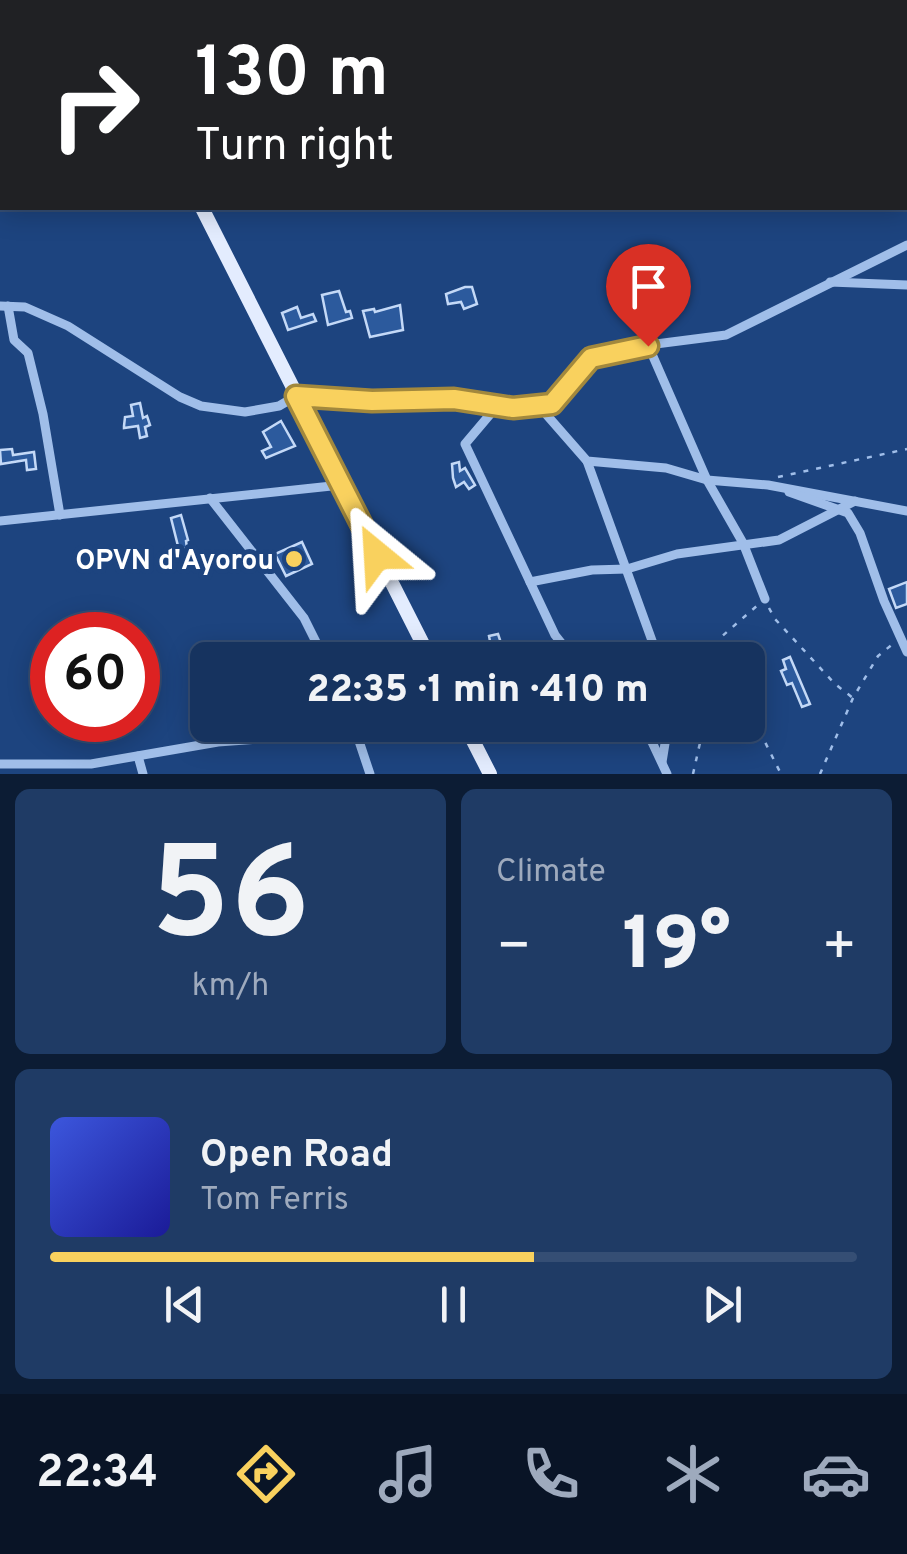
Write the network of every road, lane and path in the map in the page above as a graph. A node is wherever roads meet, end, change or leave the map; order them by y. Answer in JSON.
{"nodes":[{"id":1,"x":203,"y":210,"type":"edge"},
{"id":2,"x":907,"y":245,"type":"edge"},
{"id":3,"x":828,"y":282,"type":"junction"},
{"id":4,"x":907,"y":285,"type":"edge"},
{"id":5,"x":4,"y":306,"type":"edge"},
{"id":6,"x":648,"y":346,"type":"junction"},
{"id":7,"x":296,"y":396,"type":"junction"},
{"id":8,"x":538,"y":405,"type":"junction"},
{"id":9,"x":498,"y":406,"type":"junction"},
{"id":10,"x":907,"y":449,"type":"edge"},
{"id":11,"x":587,"y":460,"type":"junction"},
{"id":12,"x":707,"y":480,"type":"junction"},
{"id":13,"x":758,"y":484,"type":"junction"},
{"id":14,"x":341,"y":485,"type":"junction"},
{"id":15,"x":778,"y":486,"type":"junction"},
{"id":16,"x":210,"y":498,"type":"junction"},
{"id":17,"x":855,"y":501,"type":"junction"},
{"id":18,"x":840,"y":509,"type":"junction"},
{"id":19,"x":905,"y":513,"type":"edge"},
{"id":20,"x":60,"y":516,"type":"junction"},
{"id":21,"x":0,"y":521,"type":"edge"},
{"id":22,"x":743,"y":543,"type":"junction"},
{"id":23,"x":626,"y":569,"type":"junction"},
{"id":24,"x":530,"y":582,"type":"junction"},
{"id":25,"x":764,"y":599,"type":"junction"},
{"id":26,"x":900,"y":638,"type":"junction"},
{"id":27,"x":317,"y":642,"type":"edge"},
{"id":28,"x":422,"y":642,"type":"edge"},
{"id":29,"x":561,"y":642,"type":"edge"},
{"id":30,"x":652,"y":642,"type":"edge"},
{"id":31,"x":720,"y":642,"type":"edge"},
{"id":32,"x":907,"y":652,"type":"edge"},
{"id":33,"x":853,"y":698,"type":"junction"},
{"id":34,"x":218,"y":742,"type":"edge"},
{"id":35,"x":358,"y":742,"type":"edge"},
{"id":36,"x":473,"y":742,"type":"edge"},
{"id":37,"x":652,"y":742,"type":"edge"},
{"id":38,"x":665,"y":742,"type":"edge"},
{"id":39,"x":701,"y":742,"type":"edge"},
{"id":40,"x":765,"y":742,"type":"edge"},
{"id":41,"x":138,"y":756,"type":"junction"},
{"id":42,"x":662,"y":762,"type":"junction"},
{"id":43,"x":0,"y":764,"type":"edge"},
{"id":44,"x":143,"y":774,"type":"edge"},
{"id":45,"x":370,"y":774,"type":"edge"},
{"id":46,"x":490,"y":774,"type":"edge"},
{"id":47,"x":668,"y":774,"type":"edge"},
{"id":48,"x":694,"y":774,"type":"edge"},
{"id":49,"x":781,"y":774,"type":"edge"},
{"id":50,"x":820,"y":774,"type":"edge"}],
"edges":[{"from":1,"to":7,"type":"main road"},
{"from":2,"to":3,"type":"street"},
{"from":3,"to":4,"type":"street"},
{"from":3,"to":6,"type":"street"},
{"from":5,"to":7,"type":"street"},
{"from":5,"to":20,"type":"street"},
{"from":6,"to":8,"type":"street"},
{"from":6,"to":12,"type":"street"},
{"from":7,"to":9,"type":"street"},
{"from":7,"to":14,"type":"main road"},
{"from":8,"to":9,"type":"street"},
{"from":8,"to":11,"type":"street"},
{"from":9,"to":24,"type":"street"},
{"from":10,"to":13,"type":"path"},
{"from":11,"to":12,"type":"street"},
{"from":11,"to":23,"type":"street"},
{"from":12,"to":13,"type":"street"},
{"from":12,"to":22,"type":"street"},
{"from":13,"to":15,"type":"street"},
{"from":14,"to":16,"type":"street"},
{"from":14,"to":28,"type":"main road"},
{"from":15,"to":17,"type":"street"},
{"from":15,"to":18,"type":"street"},
{"from":16,"to":20,"type":"street"},
{"from":16,"to":27,"type":"street"},
{"from":17,"to":18,"type":"street"},
{"from":17,"to":19,"type":"street"},
{"from":18,"to":22,"type":"street"},
{"from":18,"to":26,"type":"street"},
{"from":20,"to":21,"type":"street"},
{"from":22,"to":23,"type":"street"},
{"from":22,"to":25,"type":"street"},
{"from":23,"to":24,"type":"street"},
{"from":23,"to":30,"type":"street"},
{"from":24,"to":29,"type":"street"},
{"from":25,"to":31,"type":"path"},
{"from":25,"to":33,"type":"path"},
{"from":26,"to":32,"type":"street"},
{"from":26,"to":33,"type":"path"},
{"from":33,"to":50,"type":"path"},
{"from":34,"to":41,"type":"street"},
{"from":35,"to":45,"type":"street"},
{"from":36,"to":46,"type":"main road"},
{"from":37,"to":42,"type":"street"},
{"from":38,"to":42,"type":"street"},
{"from":39,"to":48,"type":"path"},
{"from":40,"to":49,"type":"path"},
{"from":41,"to":43,"type":"street"},
{"from":41,"to":44,"type":"street"},
{"from":42,"to":47,"type":"street"}]}
